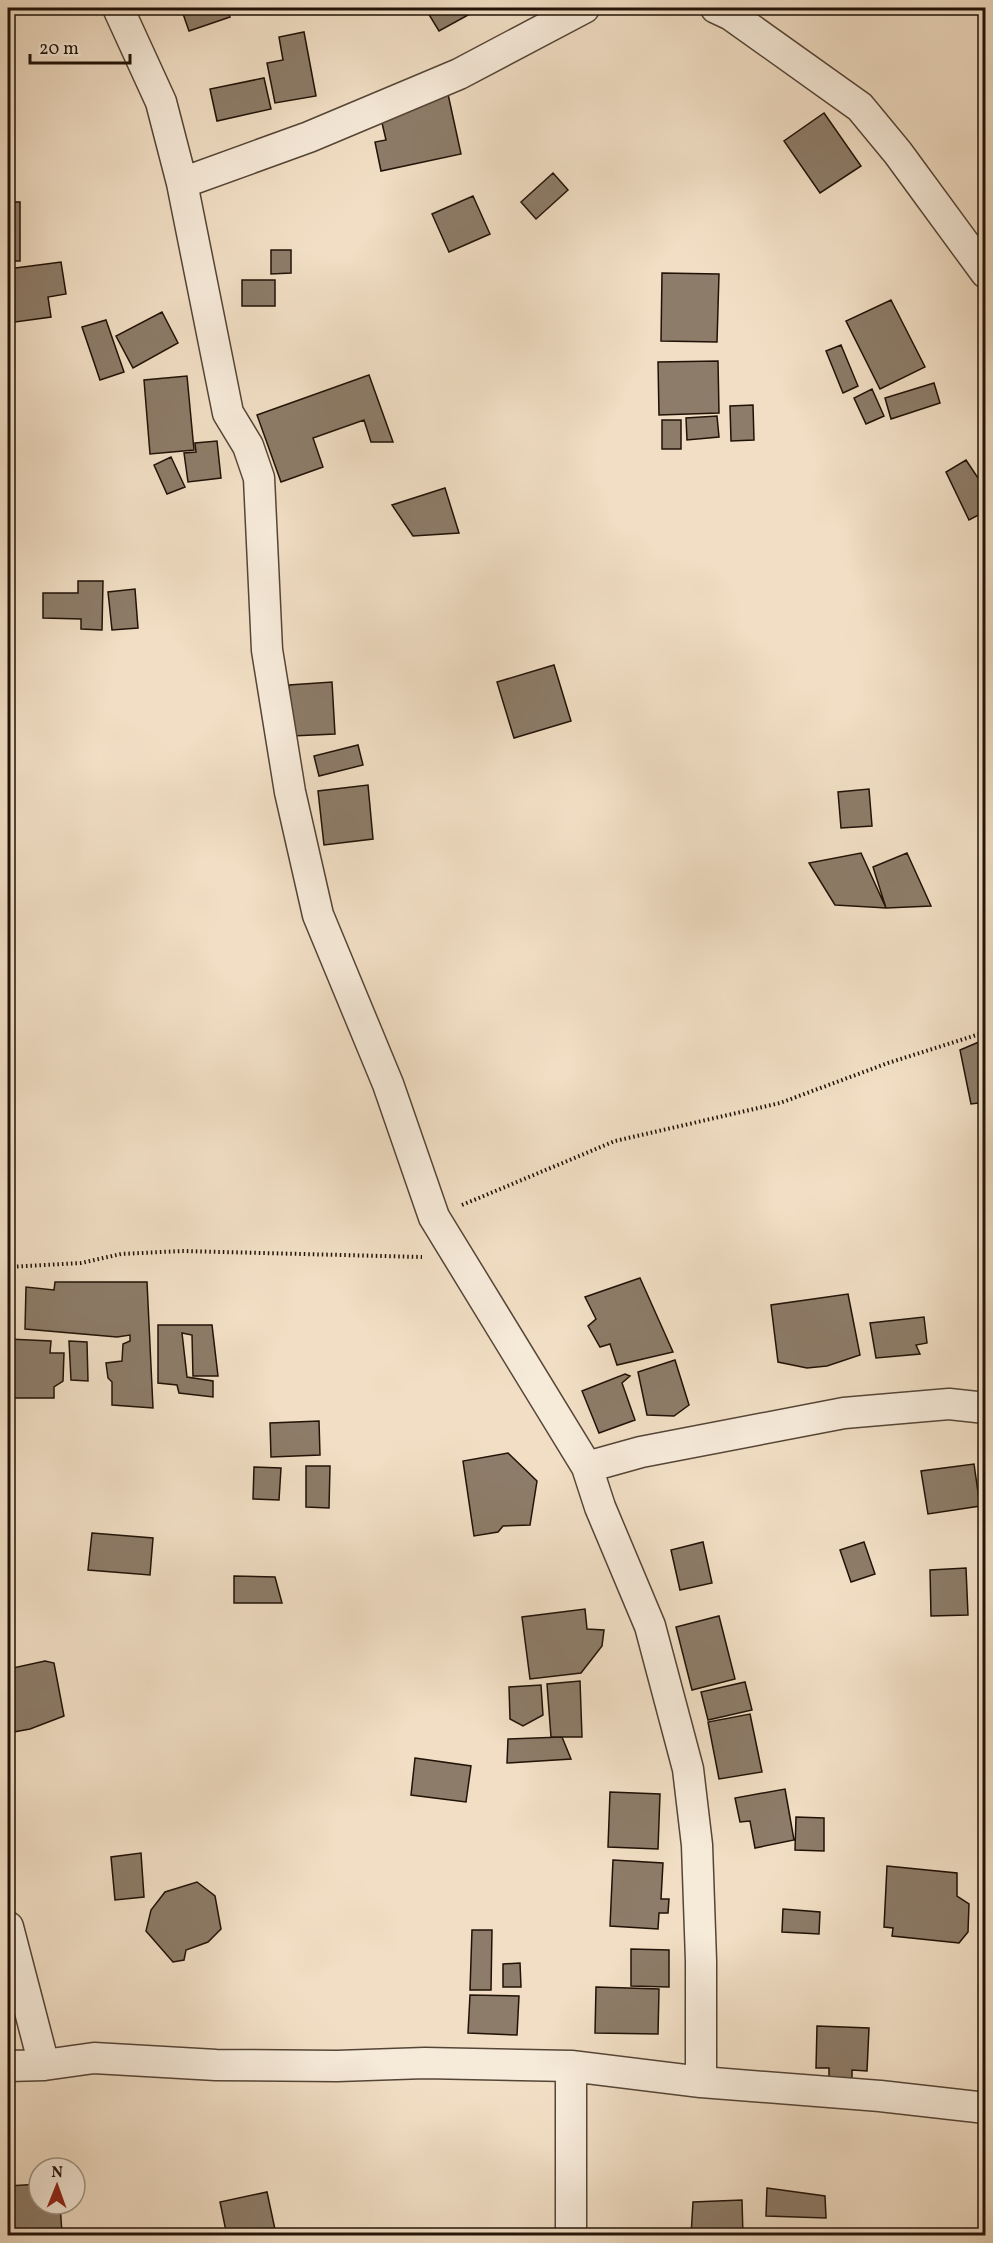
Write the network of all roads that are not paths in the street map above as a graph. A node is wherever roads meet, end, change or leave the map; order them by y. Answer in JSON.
{"nodes":[{"id":1,"x":118,"y":8,"type":"edge"},
{"id":2,"x":584,"y":8,"type":"edge"},
{"id":3,"x":716,"y":8,"type":"edge"},
{"id":4,"x":182,"y":183,"type":"junction"},
{"id":5,"x":986,"y":273,"type":"edge"},
{"id":6,"x":986,"y":1408,"type":"edge"},
{"id":7,"x":587,"y":1467,"type":"junction"},
{"id":8,"x":8,"y":1926,"type":"edge"},
{"id":9,"x":44,"y":2065,"type":"junction"},
{"id":10,"x":8,"y":2066,"type":"edge"},
{"id":11,"x":571,"y":2066,"type":"junction"},
{"id":12,"x":701,"y":2082,"type":"junction"},
{"id":13,"x":986,"y":2108,"type":"edge"},
{"id":14,"x":571,"y":2235,"type":"edge"}],
"edges":[{"from":1,"to":4,"type":"street"},
{"from":2,"to":4,"type":"street"},
{"from":3,"to":5,"type":"street"},
{"from":4,"to":7,"type":"street"},
{"from":6,"to":7,"type":"street"},
{"from":7,"to":12,"type":"street"},
{"from":8,"to":9,"type":"street"},
{"from":9,"to":10,"type":"street"},
{"from":9,"to":11,"type":"street"},
{"from":11,"to":12,"type":"street"},
{"from":11,"to":14,"type":"street"},
{"from":12,"to":13,"type":"street"}]}
